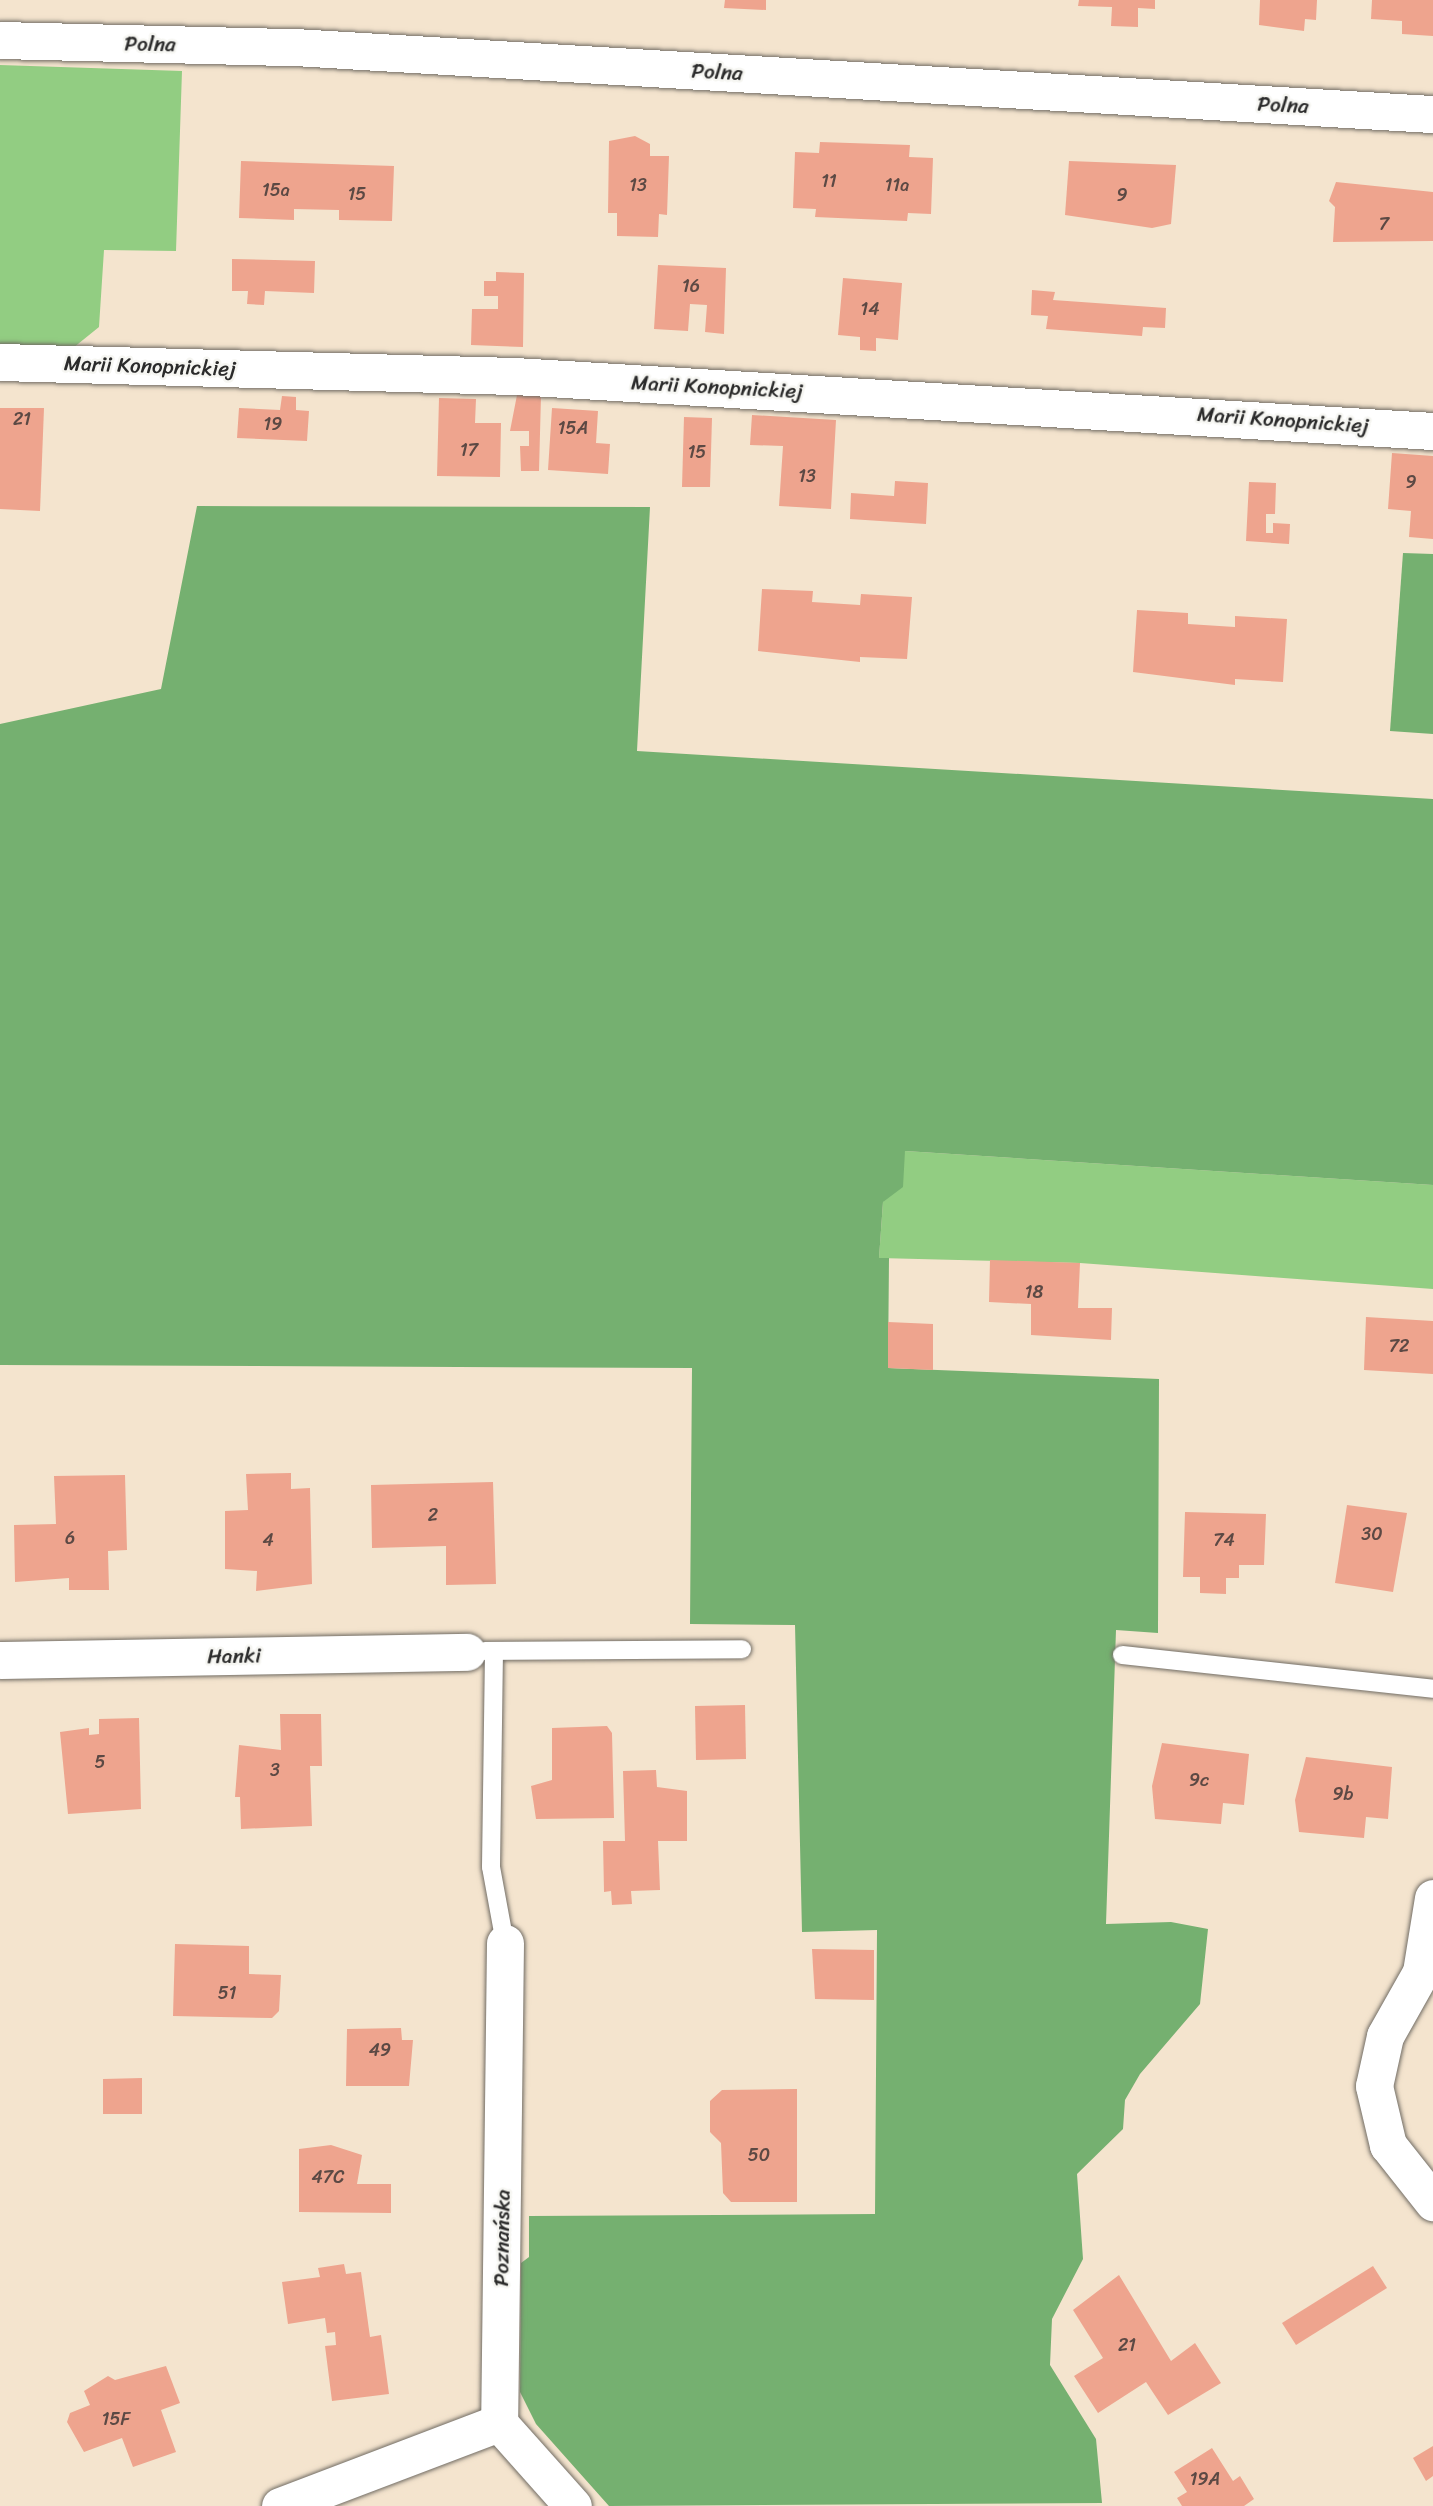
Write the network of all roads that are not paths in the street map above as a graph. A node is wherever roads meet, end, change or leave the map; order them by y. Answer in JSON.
{"nodes":[{"id":1,"x":0,"y":40,"type":"edge"},
{"id":2,"x":1433,"y":114,"type":"edge"},
{"id":3,"x":0,"y":362,"type":"edge"},
{"id":4,"x":1433,"y":430,"type":"edge"},
{"id":5,"x":742,"y":1648,"type":"dead end"},
{"id":6,"x":481,"y":1652,"type":"junction"},
{"id":7,"x":1122,"y":1655,"type":"dead end"},
{"id":8,"x":0,"y":1660,"type":"edge"},
{"id":9,"x":1433,"y":1689,"type":"edge"},
{"id":10,"x":1433,"y":1898,"type":"edge"},
{"id":11,"x":505,"y":1942,"type":"joint"},
{"id":12,"x":1433,"y":2202,"type":"edge"},
{"id":13,"x":499,"y":2423,"type":"junction"},
{"id":14,"x":280,"y":2506,"type":"edge"},
{"id":15,"x":573,"y":2506,"type":"edge"}],
"edges":[{"from":1,"to":2,"type":"street","name":"Polna"},
{"from":3,"to":4,"type":"street","name":"Marii Konopnickiej"},
{"from":5,"to":6,"type":"lane"},
{"from":6,"to":8,"type":"street","name":"Hanki"},
{"from":6,"to":11,"type":"lane"},
{"from":7,"to":9,"type":"lane"},
{"from":10,"to":12,"type":"street"},
{"from":11,"to":13,"type":"street","name":"Poznańska"},
{"from":13,"to":14,"type":"street"},
{"from":13,"to":15,"type":"street"}]}
